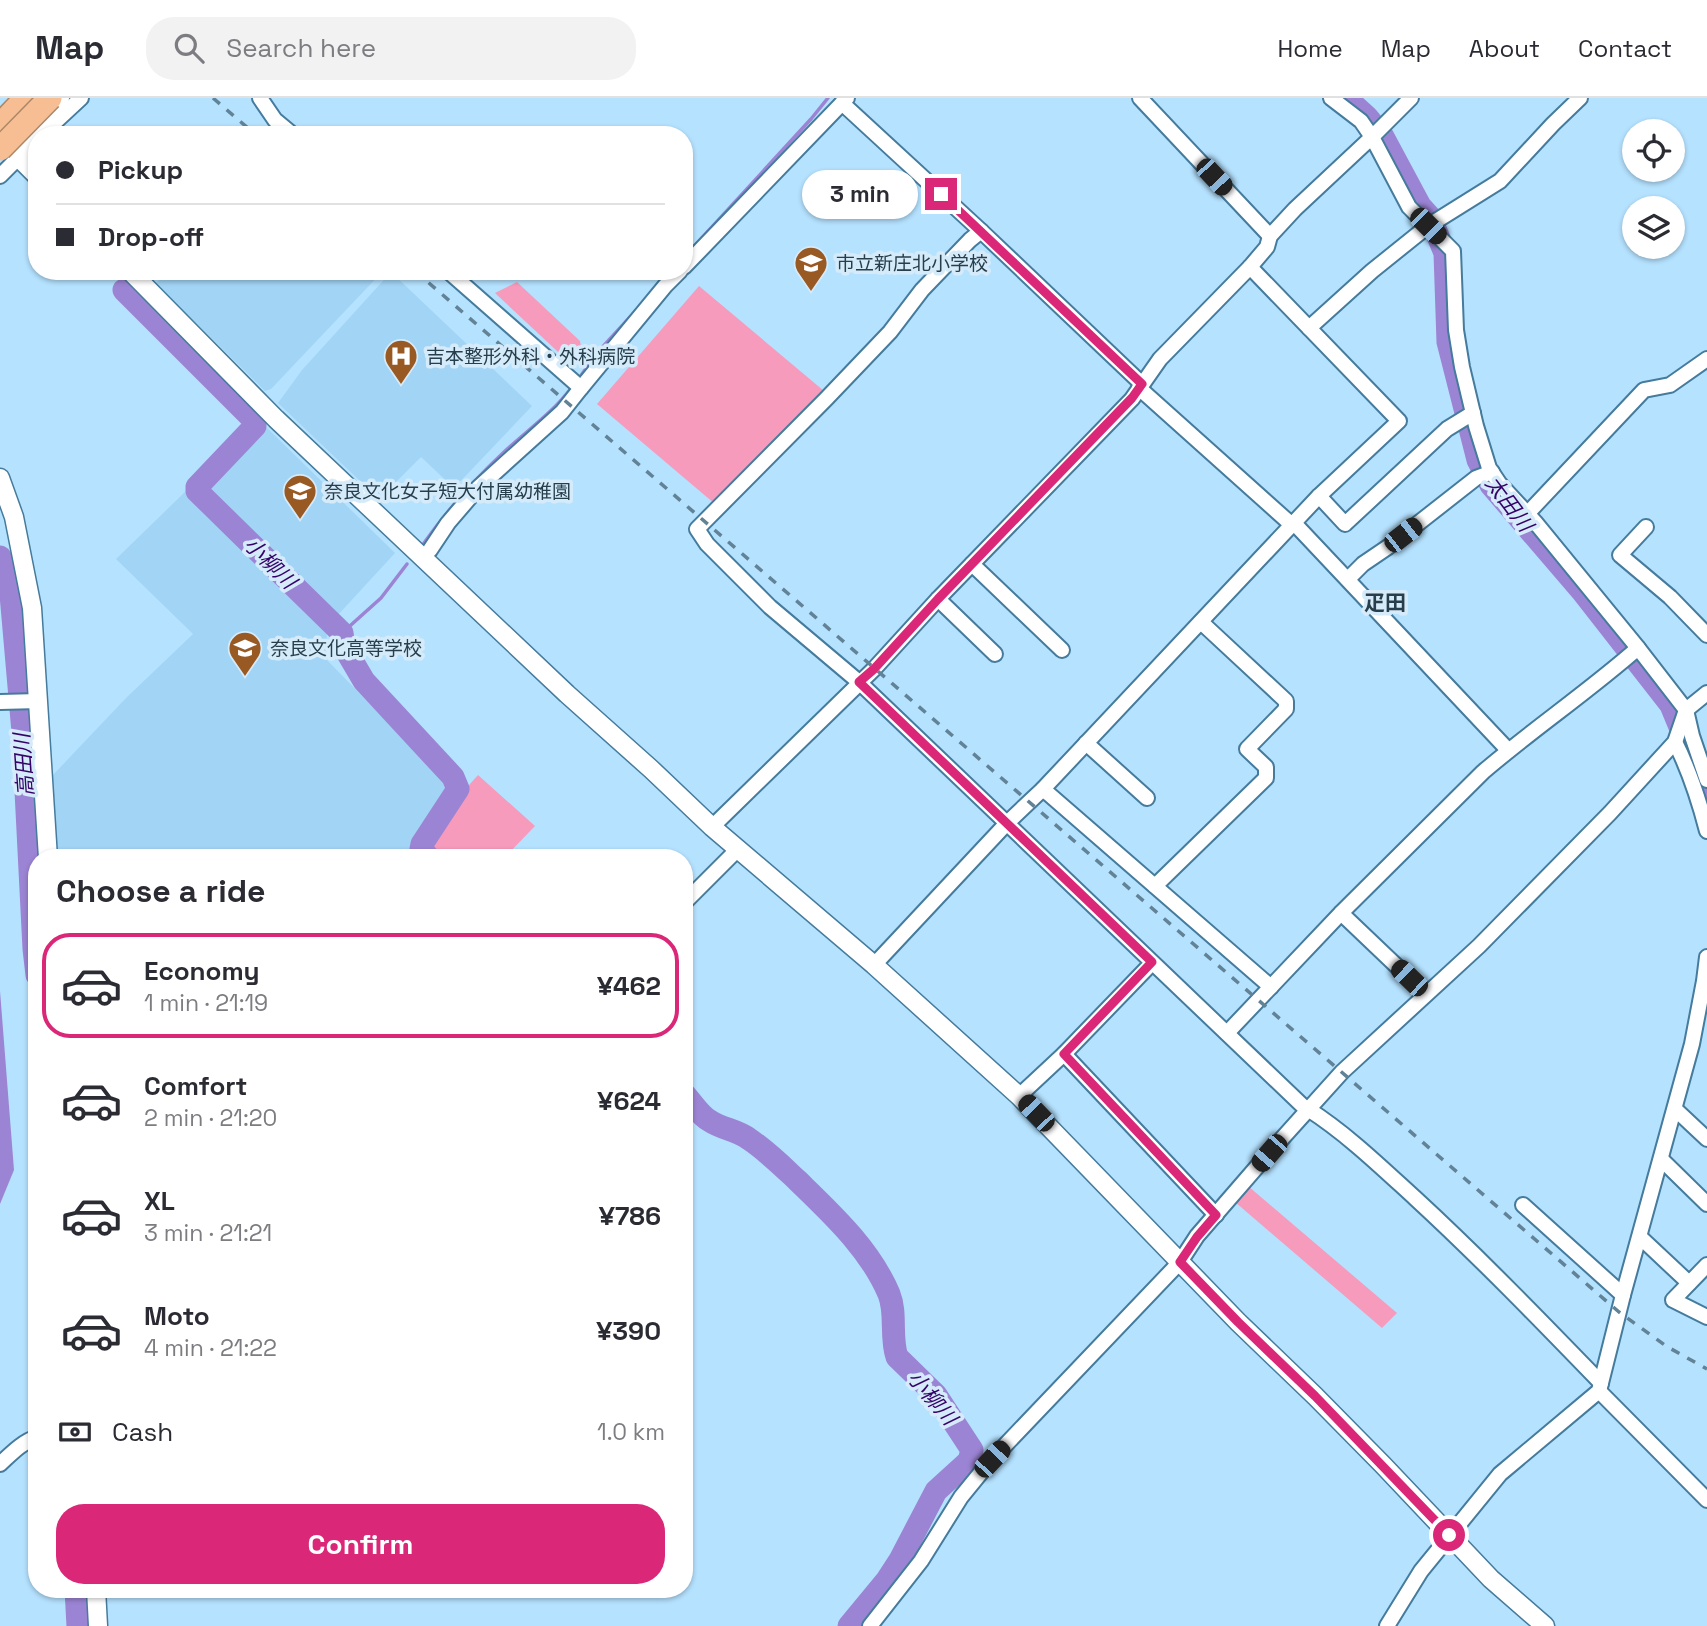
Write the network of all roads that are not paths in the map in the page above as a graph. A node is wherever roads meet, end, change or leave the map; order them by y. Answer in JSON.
{"nodes":[{"id":1,"x":26,"y":98,"type":"edge"},
{"id":2,"x":50,"y":98,"type":"edge"},
{"id":3,"x":62,"y":98,"type":"edge"},
{"id":4,"x":81,"y":98,"type":"edge"},
{"id":5,"x":260,"y":98,"type":"edge"},
{"id":6,"x":1140,"y":98,"type":"edge"},
{"id":7,"x":1331,"y":98,"type":"edge"},
{"id":8,"x":1411,"y":98,"type":"edge"},
{"id":9,"x":1580,"y":98,"type":"edge"},
{"id":10,"x":845,"y":99,"type":"edge"},
{"id":11,"x":0,"y":125,"type":"edge"},
{"id":12,"x":29,"y":126,"type":"edge"},
{"id":13,"x":40,"y":126,"type":"edge"},
{"id":14,"x":51,"y":126,"type":"edge"},
{"id":15,"x":282,"y":126,"type":"edge"},
{"id":16,"x":28,"y":128,"type":"edge"},
{"id":17,"x":28,"y":136,"type":"edge"},
{"id":18,"x":1372,"y":137,"type":"junction"},
{"id":19,"x":0,"y":139,"type":"edge"},
{"id":20,"x":28,"y":144,"type":"edge"},
{"id":21,"x":9,"y":153,"type":"edge"},
{"id":22,"x":28,"y":169,"type":"edge"},
{"id":23,"x":0,"y":176,"type":"edge"},
{"id":24,"x":1428,"y":226,"type":"junction"},
{"id":25,"x":981,"y":231,"type":"junction"},
{"id":26,"x":1270,"y":236,"type":"junction"},
{"id":27,"x":693,"y":258,"type":"edge"},
{"id":28,"x":1250,"y":267,"type":"junction"},
{"id":29,"x":139,"y":280,"type":"edge"},
{"id":30,"x":458,"y":280,"type":"edge"},
{"id":31,"x":671,"y":280,"type":"edge"},
{"id":32,"x":1309,"y":328,"type":"junction"},
{"id":33,"x":1707,"y":359,"type":"edge"},
{"id":34,"x":1141,"y":386,"type":"junction"},
{"id":35,"x":582,"y":388,"type":"junction"},
{"id":36,"x":1473,"y":413,"type":"junction"},
{"id":37,"x":1492,"y":472,"type":"junction"},
{"id":38,"x":0,"y":478,"type":"edge"},
{"id":39,"x":1319,"y":496,"type":"junction"},
{"id":40,"x":1527,"y":514,"type":"junction"},
{"id":41,"x":1293,"y":524,"type":"junction"},
{"id":42,"x":1646,"y":527,"type":"dead end"},
{"id":43,"x":423,"y":558,"type":"junction"},
{"id":44,"x":972,"y":564,"type":"junction"},
{"id":45,"x":1348,"y":579,"type":"junction"},
{"id":46,"x":938,"y":599,"type":"junction"},
{"id":47,"x":1201,"y":621,"type":"junction"},
{"id":48,"x":1707,"y":635,"type":"edge"},
{"id":49,"x":1638,"y":648,"type":"junction"},
{"id":50,"x":1062,"y":650,"type":"dead end"},
{"id":51,"x":995,"y":654,"type":"dead end"},
{"id":52,"x":859,"y":682,"type":"junction"},
{"id":53,"x":1707,"y":693,"type":"edge"},
{"id":54,"x":34,"y":701,"type":"junction"},
{"id":55,"x":1,"y":702,"type":"edge"},
{"id":56,"x":1686,"y":710,"type":"junction"},
{"id":57,"x":1675,"y":742,"type":"junction"},
{"id":58,"x":1086,"y":743,"type":"junction"},
{"id":59,"x":1508,"y":750,"type":"junction"},
{"id":60,"x":1707,"y":780,"type":"edge"},
{"id":61,"x":1043,"y":789,"type":"junction"},
{"id":62,"x":1147,"y":798,"type":"dead end"},
{"id":63,"x":1007,"y":823,"type":"junction"},
{"id":64,"x":712,"y":827,"type":"junction"},
{"id":65,"x":1707,"y":831,"type":"edge"},
{"id":66,"x":47,"y":849,"type":"edge"},
{"id":67,"x":738,"y":849,"type":"junction"},
{"id":68,"x":1155,"y":886,"type":"junction"},
{"id":69,"x":693,"y":894,"type":"edge"},
{"id":70,"x":1341,"y":913,"type":"junction"},
{"id":71,"x":1707,"y":957,"type":"edge"},
{"id":72,"x":1152,"y":962,"type":"junction"},
{"id":73,"x":874,"y":965,"type":"junction"},
{"id":74,"x":1271,"y":987,"type":"junction"},
{"id":75,"x":1426,"y":994,"type":"junction"},
{"id":76,"x":1227,"y":1032,"type":"junction"},
{"id":77,"x":1064,"y":1054,"type":"junction"},
{"id":78,"x":1019,"y":1096,"type":"junction"},
{"id":79,"x":1675,"y":1109,"type":"junction"},
{"id":80,"x":1307,"y":1110,"type":"junction"},
{"id":81,"x":1707,"y":1139,"type":"edge"},
{"id":82,"x":1661,"y":1159,"type":"junction"},
{"id":83,"x":1707,"y":1204,"type":"edge"},
{"id":84,"x":1523,"y":1205,"type":"dead end"},
{"id":85,"x":1216,"y":1215,"type":"junction"},
{"id":86,"x":1640,"y":1237,"type":"junction"},
{"id":87,"x":1180,"y":1262,"type":"junction"},
{"id":88,"x":1707,"y":1265,"type":"edge"},
{"id":89,"x":1689,"y":1283,"type":"junction"},
{"id":90,"x":1623,"y":1295,"type":"junction"},
{"id":91,"x":1707,"y":1317,"type":"edge"},
{"id":92,"x":1600,"y":1387,"type":"junction"},
{"id":93,"x":28,"y":1441,"type":"edge"},
{"id":94,"x":0,"y":1464,"type":"edge"},
{"id":95,"x":1707,"y":1500,"type":"edge"},
{"id":96,"x":1449,"y":1535,"type":"junction"},
{"id":97,"x":96,"y":1598,"type":"edge"},
{"id":98,"x":98,"y":1626,"type":"edge"},
{"id":99,"x":870,"y":1626,"type":"edge"},
{"id":100,"x":1387,"y":1626,"type":"edge"},
{"id":101,"x":1545,"y":1626,"type":"edge"}],
"edges":[{"from":1,"to":11,"type":"highway"},
{"from":2,"to":12,"type":"highway","bridge":true},
{"from":3,"to":13,"type":"street"},
{"from":4,"to":14,"type":"street"},
{"from":5,"to":15,"type":"street"},
{"from":6,"to":26,"type":"street"},
{"from":7,"to":18,"type":"street"},
{"from":8,"to":18,"type":"street"},
{"from":9,"to":24,"type":"street"},
{"from":10,"to":25,"type":"street"},
{"from":10,"to":27,"type":"street"},
{"from":16,"to":21,"type":"highway","bridge":true},
{"from":17,"to":21,"type":"street"},
{"from":18,"to":24,"type":"street"},
{"from":18,"to":26,"type":"street"},
{"from":19,"to":21,"type":"street"},
{"from":20,"to":21,"type":"street"},
{"from":21,"to":22,"type":"street"},
{"from":21,"to":23,"type":"street"},
{"from":24,"to":32,"type":"street"},
{"from":24,"to":36,"type":"street"},
{"from":25,"to":34,"type":"street"},
{"from":25,"to":52,"type":"street"},
{"from":26,"to":28,"type":"street"},
{"from":28,"to":32,"type":"street"},
{"from":28,"to":34,"type":"street"},
{"from":29,"to":43,"type":"street"},
{"from":30,"to":35,"type":"street"},
{"from":31,"to":35,"type":"street"},
{"from":32,"to":39,"type":"street"},
{"from":33,"to":40,"type":"street"},
{"from":34,"to":41,"type":"street"},
{"from":34,"to":44,"type":"street"},
{"from":35,"to":43,"type":"street"},
{"from":36,"to":37,"type":"street"},
{"from":36,"to":39,"type":"street"},
{"from":37,"to":40,"type":"street"},
{"from":37,"to":45,"type":"street"},
{"from":38,"to":54,"type":"street"},
{"from":39,"to":41,"type":"street"},
{"from":40,"to":49,"type":"street"},
{"from":41,"to":45,"type":"street"},
{"from":41,"to":47,"type":"street"},
{"from":42,"to":48,"type":"street"},
{"from":43,"to":64,"type":"street"},
{"from":44,"to":46,"type":"street"},
{"from":44,"to":50,"type":"street"},
{"from":45,"to":59,"type":"street"},
{"from":46,"to":51,"type":"street"},
{"from":46,"to":52,"type":"street"},
{"from":47,"to":58,"type":"street"},
{"from":47,"to":68,"type":"street"},
{"from":49,"to":56,"type":"street"},
{"from":49,"to":59,"type":"street"},
{"from":52,"to":63,"type":"street"},
{"from":52,"to":64,"type":"street"},
{"from":53,"to":56,"type":"street"},
{"from":54,"to":55,"type":"street"},
{"from":54,"to":66,"type":"street"},
{"from":56,"to":57,"type":"street"},
{"from":56,"to":60,"type":"street"},
{"from":57,"to":65,"type":"street"},
{"from":57,"to":75,"type":"street"},
{"from":58,"to":61,"type":"street"},
{"from":58,"to":62,"type":"street"},
{"from":59,"to":70,"type":"street"},
{"from":61,"to":63,"type":"street"},
{"from":61,"to":68,"type":"street"},
{"from":63,"to":72,"type":"street"},
{"from":63,"to":73,"type":"street"},
{"from":64,"to":67,"type":"street"},
{"from":67,"to":69,"type":"street"},
{"from":67,"to":73,"type":"street"},
{"from":68,"to":74,"type":"street"},
{"from":70,"to":74,"type":"street"},
{"from":70,"to":75,"type":"street"},
{"from":71,"to":79,"type":"street"},
{"from":72,"to":76,"type":"street"},
{"from":72,"to":77,"type":"street"},
{"from":73,"to":78,"type":"street"},
{"from":74,"to":76,"type":"street"},
{"from":75,"to":80,"type":"street"},
{"from":76,"to":80,"type":"street"},
{"from":77,"to":78,"type":"street"},
{"from":77,"to":85,"type":"street"},
{"from":78,"to":87,"type":"street"},
{"from":79,"to":81,"type":"street"},
{"from":79,"to":82,"type":"street"},
{"from":80,"to":85,"type":"street"},
{"from":80,"to":92,"type":"street"},
{"from":82,"to":83,"type":"street"},
{"from":82,"to":86,"type":"street"},
{"from":84,"to":90,"type":"street"},
{"from":85,"to":87,"type":"street"},
{"from":86,"to":89,"type":"street"},
{"from":86,"to":90,"type":"street"},
{"from":87,"to":96,"type":"street"},
{"from":87,"to":99,"type":"street"},
{"from":88,"to":89,"type":"street"},
{"from":89,"to":91,"type":"street"},
{"from":90,"to":92,"type":"street"},
{"from":92,"to":95,"type":"street"},
{"from":92,"to":96,"type":"street"},
{"from":93,"to":94,"type":"street"},
{"from":96,"to":100,"type":"street"},
{"from":96,"to":101,"type":"street"},
{"from":97,"to":98,"type":"street"}]}
